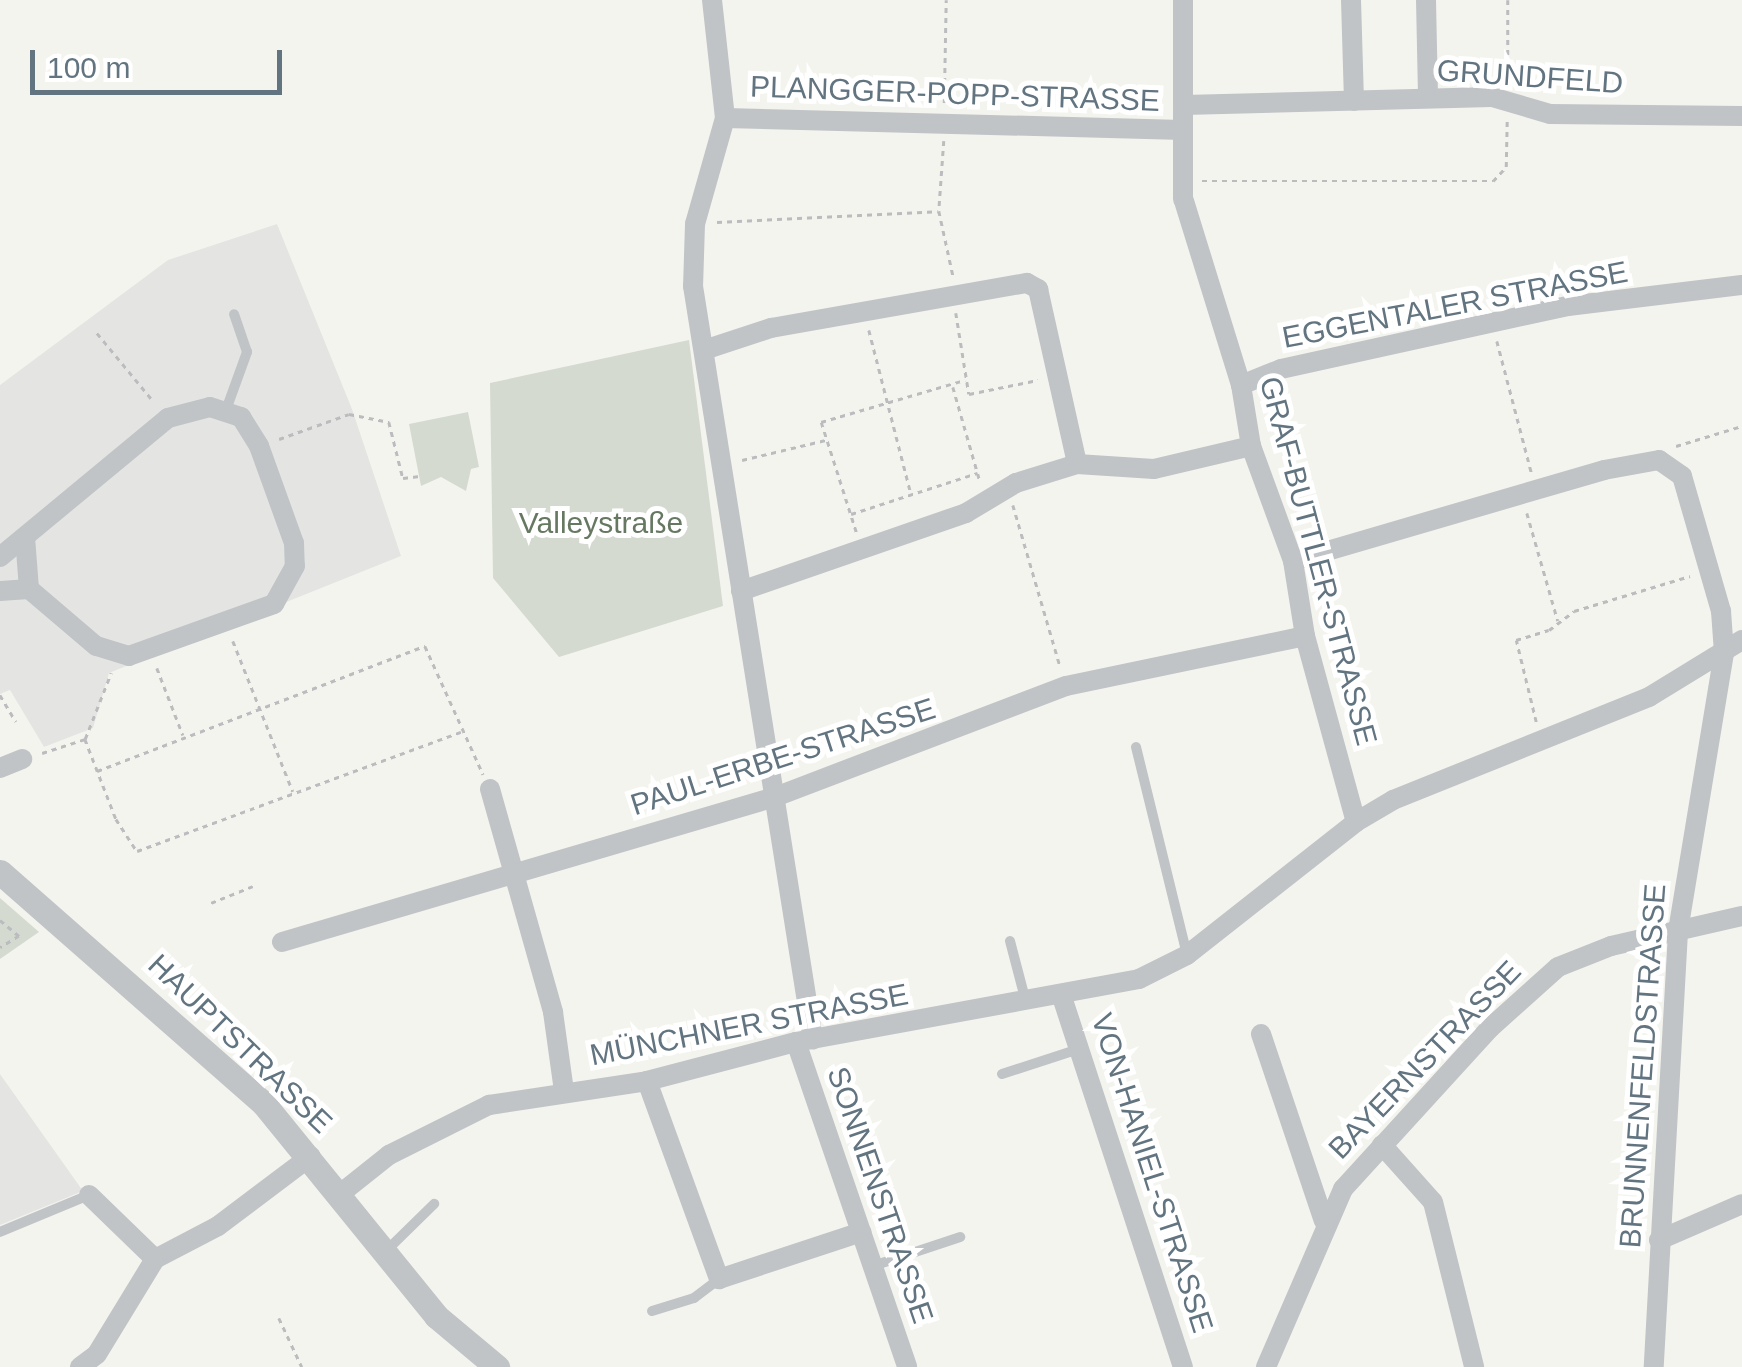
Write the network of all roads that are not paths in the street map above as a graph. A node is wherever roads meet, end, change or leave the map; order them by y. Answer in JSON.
{"nodes":[{"id":1,"x":712,"y":0,"type":"edge"},
{"id":2,"x":1184,"y":0,"type":"edge"},
{"id":3,"x":1351,"y":0,"type":"edge"},
{"id":4,"x":1426,"y":0,"type":"edge"},
{"id":5,"x":1428,"y":98,"type":"junction"},
{"id":6,"x":1354,"y":102,"type":"junction"},
{"id":7,"x":1184,"y":105,"type":"junction"},
{"id":8,"x":1742,"y":116,"type":"edge"},
{"id":9,"x":725,"y":118,"type":"junction"},
{"id":10,"x":1183,"y":130,"type":"junction"},
{"id":11,"x":1742,"y":285,"type":"edge"},
{"id":12,"x":234,"y":314,"type":"dead end"},
{"id":13,"x":704,"y":350,"type":"junction"},
{"id":14,"x":1241,"y":385,"type":"junction"},
{"id":15,"x":226,"y":410,"type":"junction"},
{"id":16,"x":1251,"y":446,"type":"junction"},
{"id":17,"x":1077,"y":464,"type":"junction"},
{"id":18,"x":25,"y":537,"type":"junction"},
{"id":19,"x":0,"y":557,"type":"edge"},
{"id":20,"x":1293,"y":561,"type":"junction"},
{"id":21,"x":30,"y":589,"type":"junction"},
{"id":22,"x":0,"y":591,"type":"edge"},
{"id":23,"x":741,"y":592,"type":"junction"},
{"id":24,"x":1305,"y":636,"type":"junction"},
{"id":25,"x":1742,"y":640,"type":"edge"},
{"id":26,"x":1724,"y":653,"type":"junction"},
{"id":27,"x":1136,"y":747,"type":"dead end"},
{"id":28,"x":22,"y":759,"type":"road end"},
{"id":29,"x":0,"y":768,"type":"edge"},
{"id":30,"x":490,"y":789,"type":"road end"},
{"id":31,"x":776,"y":797,"type":"junction"},
{"id":32,"x":1356,"y":822,"type":"junction"},
{"id":33,"x":0,"y":872,"type":"edge"},
{"id":34,"x":514,"y":872,"type":"junction"},
{"id":35,"x":1742,"y":916,"type":"edge"},
{"id":36,"x":1678,"y":932,"type":"junction"},
{"id":37,"x":1010,"y":941,"type":"dead end"},
{"id":38,"x":282,"y":942,"type":"dead end"},
{"id":39,"x":1187,"y":955,"type":"junction"},
{"id":40,"x":1062,"y":997,"type":"junction"},
{"id":41,"x":1026,"y":1003,"type":"junction"},
{"id":42,"x":1262,"y":1034,"type":"dead end"},
{"id":43,"x":805,"y":1040,"type":"junction"},
{"id":44,"x":1082,"y":1048,"type":"junction"},
{"id":45,"x":1002,"y":1074,"type":"dead end"},
{"id":46,"x":647,"y":1081,"type":"junction"},
{"id":47,"x":564,"y":1091,"type":"junction"},
{"id":48,"x":1382,"y":1145,"type":"junction"},
{"id":49,"x":310,"y":1156,"type":"junction"},
{"id":50,"x":340,"y":1194,"type":"junction"},
{"id":51,"x":89,"y":1195,"type":"joint"},
{"id":52,"x":434,"y":1204,"type":"dead end"},
{"id":53,"x":1742,"y":1204,"type":"edge"},
{"id":54,"x":1324,"y":1222,"type":"junction"},
{"id":55,"x":0,"y":1232,"type":"edge"},
{"id":56,"x":861,"y":1232,"type":"junction"},
{"id":57,"x":960,"y":1238,"type":"dead end"},
{"id":58,"x":1659,"y":1240,"type":"junction"},
{"id":59,"x":384,"y":1252,"type":"junction"},
{"id":60,"x":155,"y":1259,"type":"junction"},
{"id":61,"x":873,"y":1266,"type":"junction"},
{"id":62,"x":719,"y":1280,"type":"junction"},
{"id":63,"x":652,"y":1311,"type":"dead end"},
{"id":64,"x":80,"y":1367,"type":"edge"},
{"id":65,"x":497,"y":1367,"type":"edge"},
{"id":66,"x":907,"y":1367,"type":"edge"},
{"id":67,"x":1182,"y":1367,"type":"edge"},
{"id":68,"x":1266,"y":1367,"type":"edge"},
{"id":69,"x":1474,"y":1367,"type":"edge"},
{"id":70,"x":1654,"y":1367,"type":"edge"}],
"edges":[{"from":1,"to":9,"type":"street"},
{"from":2,"to":7,"type":"street","name":"GRAF-BUTTLER-STRASSE"},
{"from":3,"to":6,"type":"street"},
{"from":4,"to":5,"type":"street"},
{"from":5,"to":6,"type":"street","name":"GRUNDFELD"},
{"from":5,"to":8,"type":"street","name":"GRUNDFELD"},
{"from":6,"to":7,"type":"street","name":"GRUNDFELD"},
{"from":7,"to":10,"type":"street","name":"GRAF-BUTTLER-STRASSE"},
{"from":9,"to":10,"type":"street","name":"PLANGGER-POPP-STRASSE"},
{"from":9,"to":13,"type":"street"},
{"from":10,"to":14,"type":"street","name":"GRAF-BUTTLER-STRASSE"},
{"from":11,"to":14,"type":"street","name":"EGGENTALER STRASSE"},
{"from":12,"to":15,"type":"lane"},
{"from":13,"to":17,"type":"street"},
{"from":13,"to":23,"type":"street"},
{"from":14,"to":16,"type":"street","name":"GRAF-BUTTLER-STRASSE"},
{"from":15,"to":18,"type":"street"},
{"from":15,"to":21,"type":"street"},
{"from":16,"to":17,"type":"street"},
{"from":16,"to":20,"type":"street","name":"GRAF-BUTTLER-STRASSE"},
{"from":17,"to":23,"type":"street"},
{"from":18,"to":19,"type":"street"},
{"from":18,"to":21,"type":"street"},
{"from":20,"to":24,"type":"street","name":"GRAF-BUTTLER-STRASSE"},
{"from":20,"to":26,"type":"street","name":"BRUNNENFELDSTRASSE"},
{"from":21,"to":22,"type":"street"},
{"from":23,"to":31,"type":"street"},
{"from":24,"to":31,"type":"street","name":"PAUL-ERBE-STRASSE"},
{"from":24,"to":32,"type":"street","name":"GRAF-BUTTLER-STRASSE"},
{"from":25,"to":26,"type":"street","name":"MÜNCHNER STRASSE"},
{"from":26,"to":32,"type":"street","name":"MÜNCHNER STRASSE"},
{"from":26,"to":36,"type":"street","name":"BRUNNENFELDSTRASSE"},
{"from":27,"to":39,"type":"lane"},
{"from":28,"to":29,"type":"street"},
{"from":30,"to":34,"type":"street"},
{"from":31,"to":34,"type":"street","name":"PAUL-ERBE-STRASSE"},
{"from":31,"to":43,"type":"street"},
{"from":32,"to":39,"type":"street","name":"MÜNCHNER STRASSE"},
{"from":33,"to":49,"type":"street","name":"HAUPTSTRASSE"},
{"from":34,"to":38,"type":"street","name":"PAUL-ERBE-STRASSE"},
{"from":34,"to":47,"type":"street"},
{"from":35,"to":36,"type":"street","name":"BAYERNSTRASSE"},
{"from":36,"to":48,"type":"street","name":"BAYERNSTRASSE"},
{"from":36,"to":58,"type":"street","name":"BRUNNENFELDSTRASSE"},
{"from":37,"to":41,"type":"lane"},
{"from":39,"to":40,"type":"street","name":"MÜNCHNER STRASSE"},
{"from":40,"to":41,"type":"street","name":"MÜNCHNER STRASSE"},
{"from":40,"to":44,"type":"street","name":"VON-HANIEL-STRASSE"},
{"from":41,"to":43,"type":"street","name":"MÜNCHNER STRASSE"},
{"from":42,"to":54,"type":"street"},
{"from":43,"to":46,"type":"street","name":"MÜNCHNER STRASSE"},
{"from":43,"to":56,"type":"street","name":"SONNENSTRASSE"},
{"from":44,"to":45,"type":"lane"},
{"from":44,"to":67,"type":"street","name":"VON-HANIEL-STRASSE"},
{"from":46,"to":47,"type":"street","name":"MÜNCHNER STRASSE"},
{"from":46,"to":62,"type":"street"},
{"from":47,"to":50,"type":"street","name":"MÜNCHNER STRASSE"},
{"from":48,"to":54,"type":"street","name":"BAYERNSTRASSE"},
{"from":48,"to":69,"type":"street"},
{"from":49,"to":50,"type":"street","name":"HAUPTSTRASSE"},
{"from":49,"to":60,"type":"street"},
{"from":50,"to":59,"type":"street","name":"HAUPTSTRASSE"},
{"from":51,"to":55,"type":"lane"},
{"from":51,"to":60,"type":"street"},
{"from":52,"to":59,"type":"lane"},
{"from":53,"to":58,"type":"street"},
{"from":54,"to":68,"type":"street","name":"BAYERNSTRASSE"},
{"from":56,"to":61,"type":"street","name":"SONNENSTRASSE"},
{"from":56,"to":62,"type":"street"},
{"from":57,"to":61,"type":"lane"},
{"from":58,"to":70,"type":"street","name":"BRUNNENFELDSTRASSE"},
{"from":59,"to":65,"type":"street","name":"HAUPTSTRASSE"},
{"from":60,"to":64,"type":"street"},
{"from":61,"to":66,"type":"street","name":"SONNENSTRASSE"},
{"from":62,"to":63,"type":"lane"}]}
